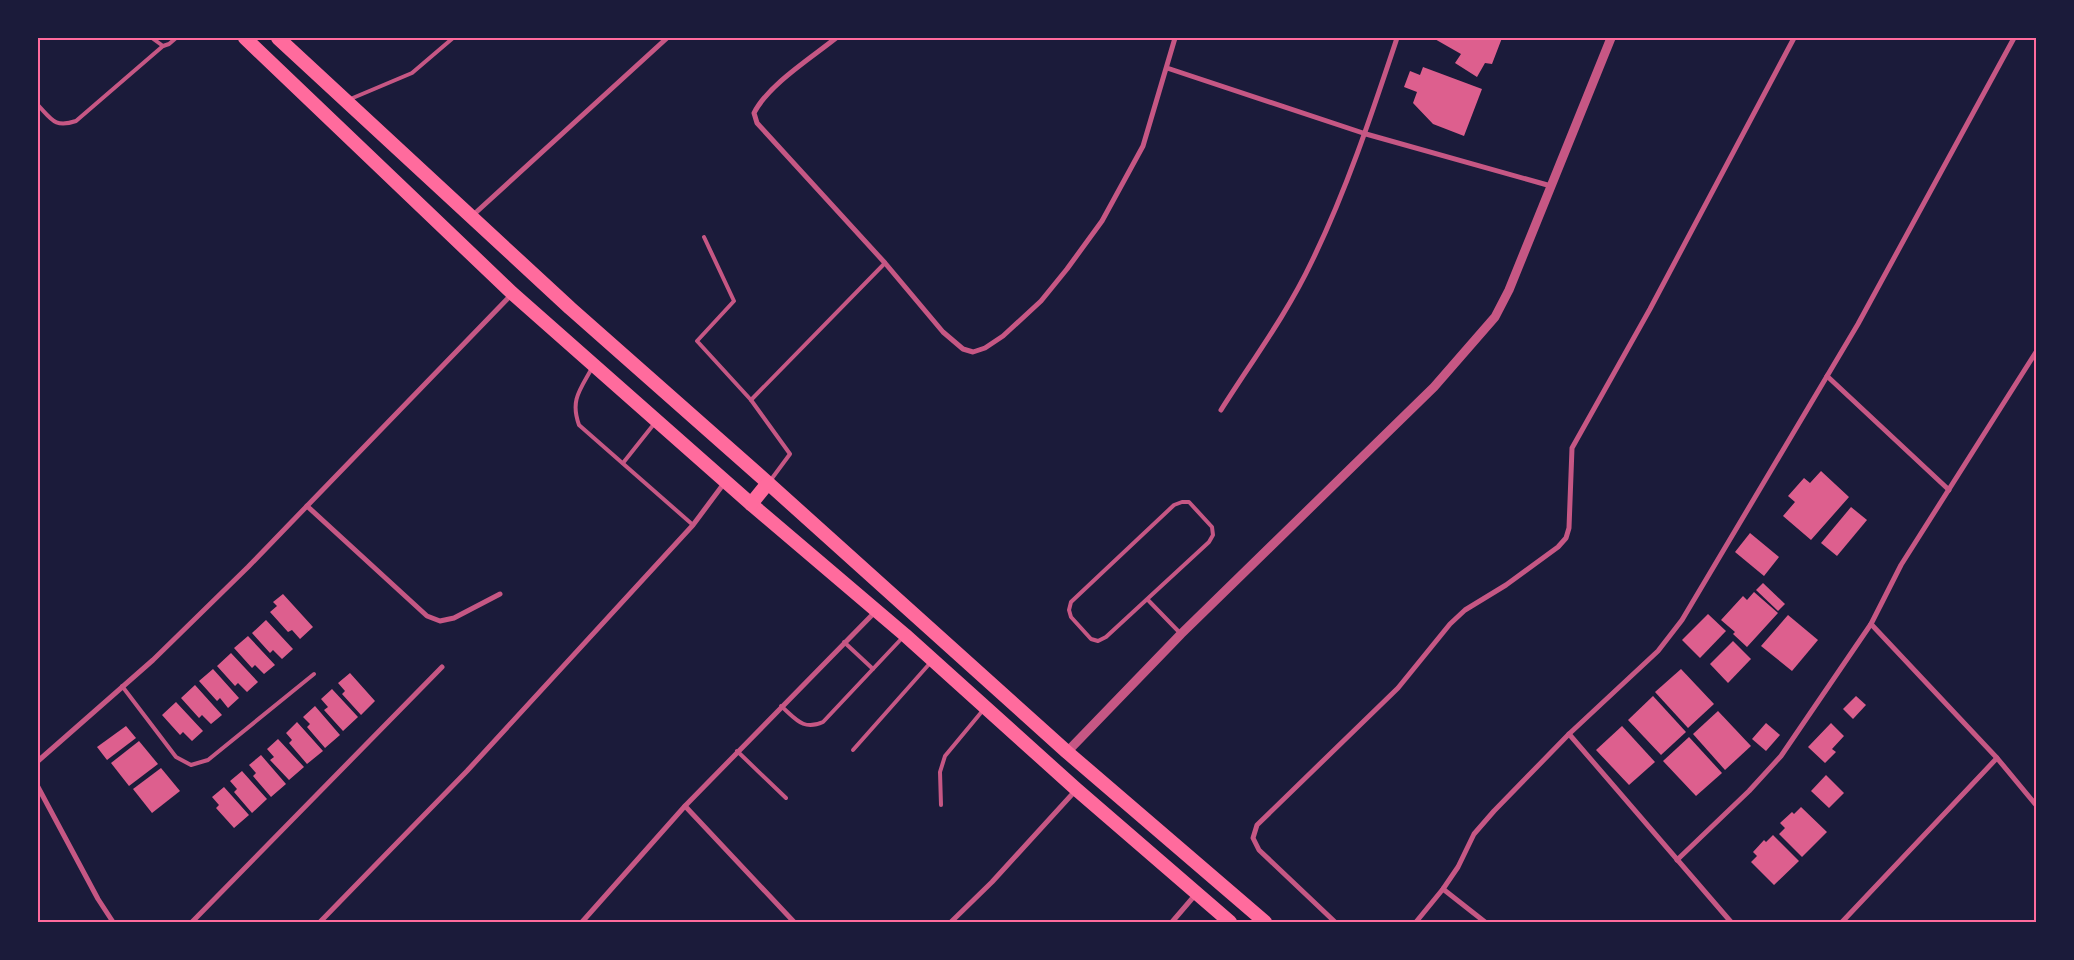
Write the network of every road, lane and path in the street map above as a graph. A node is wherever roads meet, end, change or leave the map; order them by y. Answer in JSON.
{"nodes":[{"id":1,"x":152,"y":38,"type":"edge"},
{"id":2,"x":176,"y":38,"type":"edge"},
{"id":3,"x":245,"y":38,"type":"edge"},
{"id":4,"x":278,"y":38,"type":"edge"},
{"id":5,"x":453,"y":38,"type":"edge"},
{"id":6,"x":667,"y":38,"type":"edge"},
{"id":7,"x":836,"y":38,"type":"edge"},
{"id":8,"x":1174,"y":38,"type":"edge"},
{"id":9,"x":1397,"y":38,"type":"edge"},
{"id":10,"x":1612,"y":38,"type":"edge"},
{"id":11,"x":1794,"y":38,"type":"edge"},
{"id":12,"x":2014,"y":38,"type":"edge"},
{"id":13,"x":163,"y":46,"type":"junction"},
{"id":14,"x":1166,"y":68,"type":"junction"},
{"id":15,"x":346,"y":101,"type":"junction"},
{"id":16,"x":38,"y":106,"type":"edge"},
{"id":17,"x":1366,"y":134,"type":"junction"},
{"id":18,"x":1552,"y":186,"type":"junction"},
{"id":19,"x":471,"y":216,"type":"junction"},
{"id":20,"x":704,"y":237,"type":"dead end"},
{"id":21,"x":885,"y":263,"type":"junction"},
{"id":22,"x":512,"y":293,"type":"junction"},
{"id":23,"x":2036,"y":352,"type":"edge"},
{"id":24,"x":594,"y":366,"type":"junction"},
{"id":25,"x":1828,"y":376,"type":"junction"},
{"id":26,"x":751,"y":400,"type":"junction"},
{"id":27,"x":1221,"y":410,"type":"dead end"},
{"id":28,"x":656,"y":421,"type":"junction"},
{"id":29,"x":623,"y":464,"type":"junction"},
{"id":30,"x":725,"y":482,"type":"junction"},
{"id":31,"x":768,"y":483,"type":"junction"},
{"id":32,"x":1949,"y":490,"type":"junction"},
{"id":33,"x":751,"y":504,"type":"junction"},
{"id":34,"x":307,"y":506,"type":"junction"},
{"id":35,"x":693,"y":525,"type":"junction"},
{"id":36,"x":500,"y":594,"type":"dead end"},
{"id":37,"x":1148,"y":600,"type":"junction"},
{"id":38,"x":876,"y":610,"type":"junction"},
{"id":39,"x":1872,"y":624,"type":"junction"},
{"id":40,"x":1180,"y":634,"type":"junction"},
{"id":41,"x":905,"y":635,"type":"junction"},
{"id":42,"x":844,"y":642,"type":"junction"},
{"id":43,"x":933,"y":660,"type":"junction"},
{"id":44,"x":442,"y":666,"type":"dead end"},
{"id":45,"x":873,"y":669,"type":"junction"},
{"id":46,"x":314,"y":674,"type":"dead end"},
{"id":47,"x":122,"y":686,"type":"junction"},
{"id":48,"x":781,"y":706,"type":"junction"},
{"id":49,"x":986,"y":707,"type":"junction"},
{"id":50,"x":1569,"y":734,"type":"junction"},
{"id":51,"x":853,"y":750,"type":"dead end"},
{"id":52,"x":737,"y":751,"type":"junction"},
{"id":53,"x":1067,"y":752,"type":"junction"},
{"id":54,"x":1997,"y":758,"type":"junction"},
{"id":55,"x":38,"y":761,"type":"edge"},
{"id":56,"x":38,"y":787,"type":"edge"},
{"id":57,"x":1076,"y":789,"type":"junction"},
{"id":58,"x":786,"y":798,"type":"dead end"},
{"id":59,"x":941,"y":805,"type":"dead end"},
{"id":60,"x":2036,"y":805,"type":"edge"},
{"id":61,"x":685,"y":806,"type":"junction"},
{"id":62,"x":1677,"y":860,"type":"junction"},
{"id":63,"x":1443,"y":889,"type":"junction"},
{"id":64,"x":1196,"y":893,"type":"junction"},
{"id":65,"x":113,"y":922,"type":"edge"},
{"id":66,"x":192,"y":922,"type":"edge"},
{"id":67,"x":320,"y":922,"type":"edge"},
{"id":68,"x":582,"y":922,"type":"edge"},
{"id":69,"x":794,"y":922,"type":"edge"},
{"id":70,"x":951,"y":922,"type":"edge"},
{"id":71,"x":1172,"y":922,"type":"edge"},
{"id":72,"x":1230,"y":922,"type":"edge"},
{"id":73,"x":1265,"y":922,"type":"edge"},
{"id":74,"x":1335,"y":922,"type":"edge"},
{"id":75,"x":1416,"y":922,"type":"edge"},
{"id":76,"x":1485,"y":922,"type":"edge"},
{"id":77,"x":1732,"y":922,"type":"edge"},
{"id":78,"x":1842,"y":922,"type":"edge"}],
"edges":[{"from":1,"to":13,"type":"lane"},
{"from":2,"to":13,"type":"lane"},
{"from":3,"to":22,"type":"highway"},
{"from":4,"to":15,"type":"highway"},
{"from":5,"to":15,"type":"lane"},
{"from":6,"to":19,"type":"street"},
{"from":7,"to":21,"type":"street"},
{"from":8,"to":14,"type":"street"},
{"from":9,"to":17,"type":"street"},
{"from":10,"to":18,"type":"street"},
{"from":11,"to":74,"type":"street"},
{"from":12,"to":25,"type":"street"},
{"from":13,"to":16,"type":"lane"},
{"from":14,"to":17,"type":"street"},
{"from":14,"to":21,"type":"street"},
{"from":15,"to":19,"type":"highway"},
{"from":17,"to":18,"type":"street"},
{"from":17,"to":27,"type":"street"},
{"from":18,"to":40,"type":"street"},
{"from":19,"to":31,"type":"highway"},
{"from":20,"to":26,"type":"lane"},
{"from":21,"to":26,"type":"lane"},
{"from":22,"to":24,"type":"highway"},
{"from":22,"to":34,"type":"street"},
{"from":23,"to":32,"type":"street"},
{"from":24,"to":28,"type":"highway"},
{"from":24,"to":29,"type":"lane"},
{"from":25,"to":32,"type":"street"},
{"from":25,"to":50,"type":"street"},
{"from":26,"to":31,"type":"lane"},
{"from":28,"to":29,"type":"lane"},
{"from":28,"to":30,"type":"highway"},
{"from":29,"to":35,"type":"lane"},
{"from":30,"to":33,"type":"highway"},
{"from":30,"to":35,"type":"street"},
{"from":31,"to":33,"type":"highway"},
{"from":31,"to":53,"type":"highway"},
{"from":32,"to":39,"type":"street"},
{"from":33,"to":38,"type":"highway"},
{"from":34,"to":36,"type":"street"},
{"from":34,"to":47,"type":"street"},
{"from":35,"to":67,"type":"street"},
{"from":37,"to":37,"type":"lane"},
{"from":37,"to":40,"type":"lane"},
{"from":38,"to":41,"type":"highway"},
{"from":38,"to":42,"type":"street"},
{"from":39,"to":54,"type":"street"},
{"from":39,"to":62,"type":"street"},
{"from":40,"to":53,"type":"street"},
{"from":41,"to":43,"type":"highway"},
{"from":41,"to":45,"type":"lane"},
{"from":42,"to":45,"type":"lane"},
{"from":42,"to":48,"type":"street"},
{"from":43,"to":49,"type":"highway"},
{"from":43,"to":51,"type":"lane"},
{"from":44,"to":66,"type":"street"},
{"from":45,"to":48,"type":"lane"},
{"from":46,"to":47,"type":"lane"},
{"from":47,"to":55,"type":"street"},
{"from":48,"to":52,"type":"street"},
{"from":49,"to":57,"type":"highway"},
{"from":49,"to":59,"type":"lane"},
{"from":50,"to":62,"type":"street"},
{"from":50,"to":63,"type":"street"},
{"from":52,"to":58,"type":"lane"},
{"from":52,"to":61,"type":"street"},
{"from":53,"to":73,"type":"highway"},
{"from":54,"to":60,"type":"street"},
{"from":54,"to":78,"type":"street"},
{"from":56,"to":65,"type":"street"},
{"from":57,"to":64,"type":"highway"},
{"from":57,"to":70,"type":"street"},
{"from":61,"to":68,"type":"street"},
{"from":61,"to":69,"type":"street"},
{"from":62,"to":77,"type":"street"},
{"from":63,"to":75,"type":"street"},
{"from":63,"to":76,"type":"street"},
{"from":64,"to":71,"type":"street"},
{"from":64,"to":72,"type":"highway"}]}
